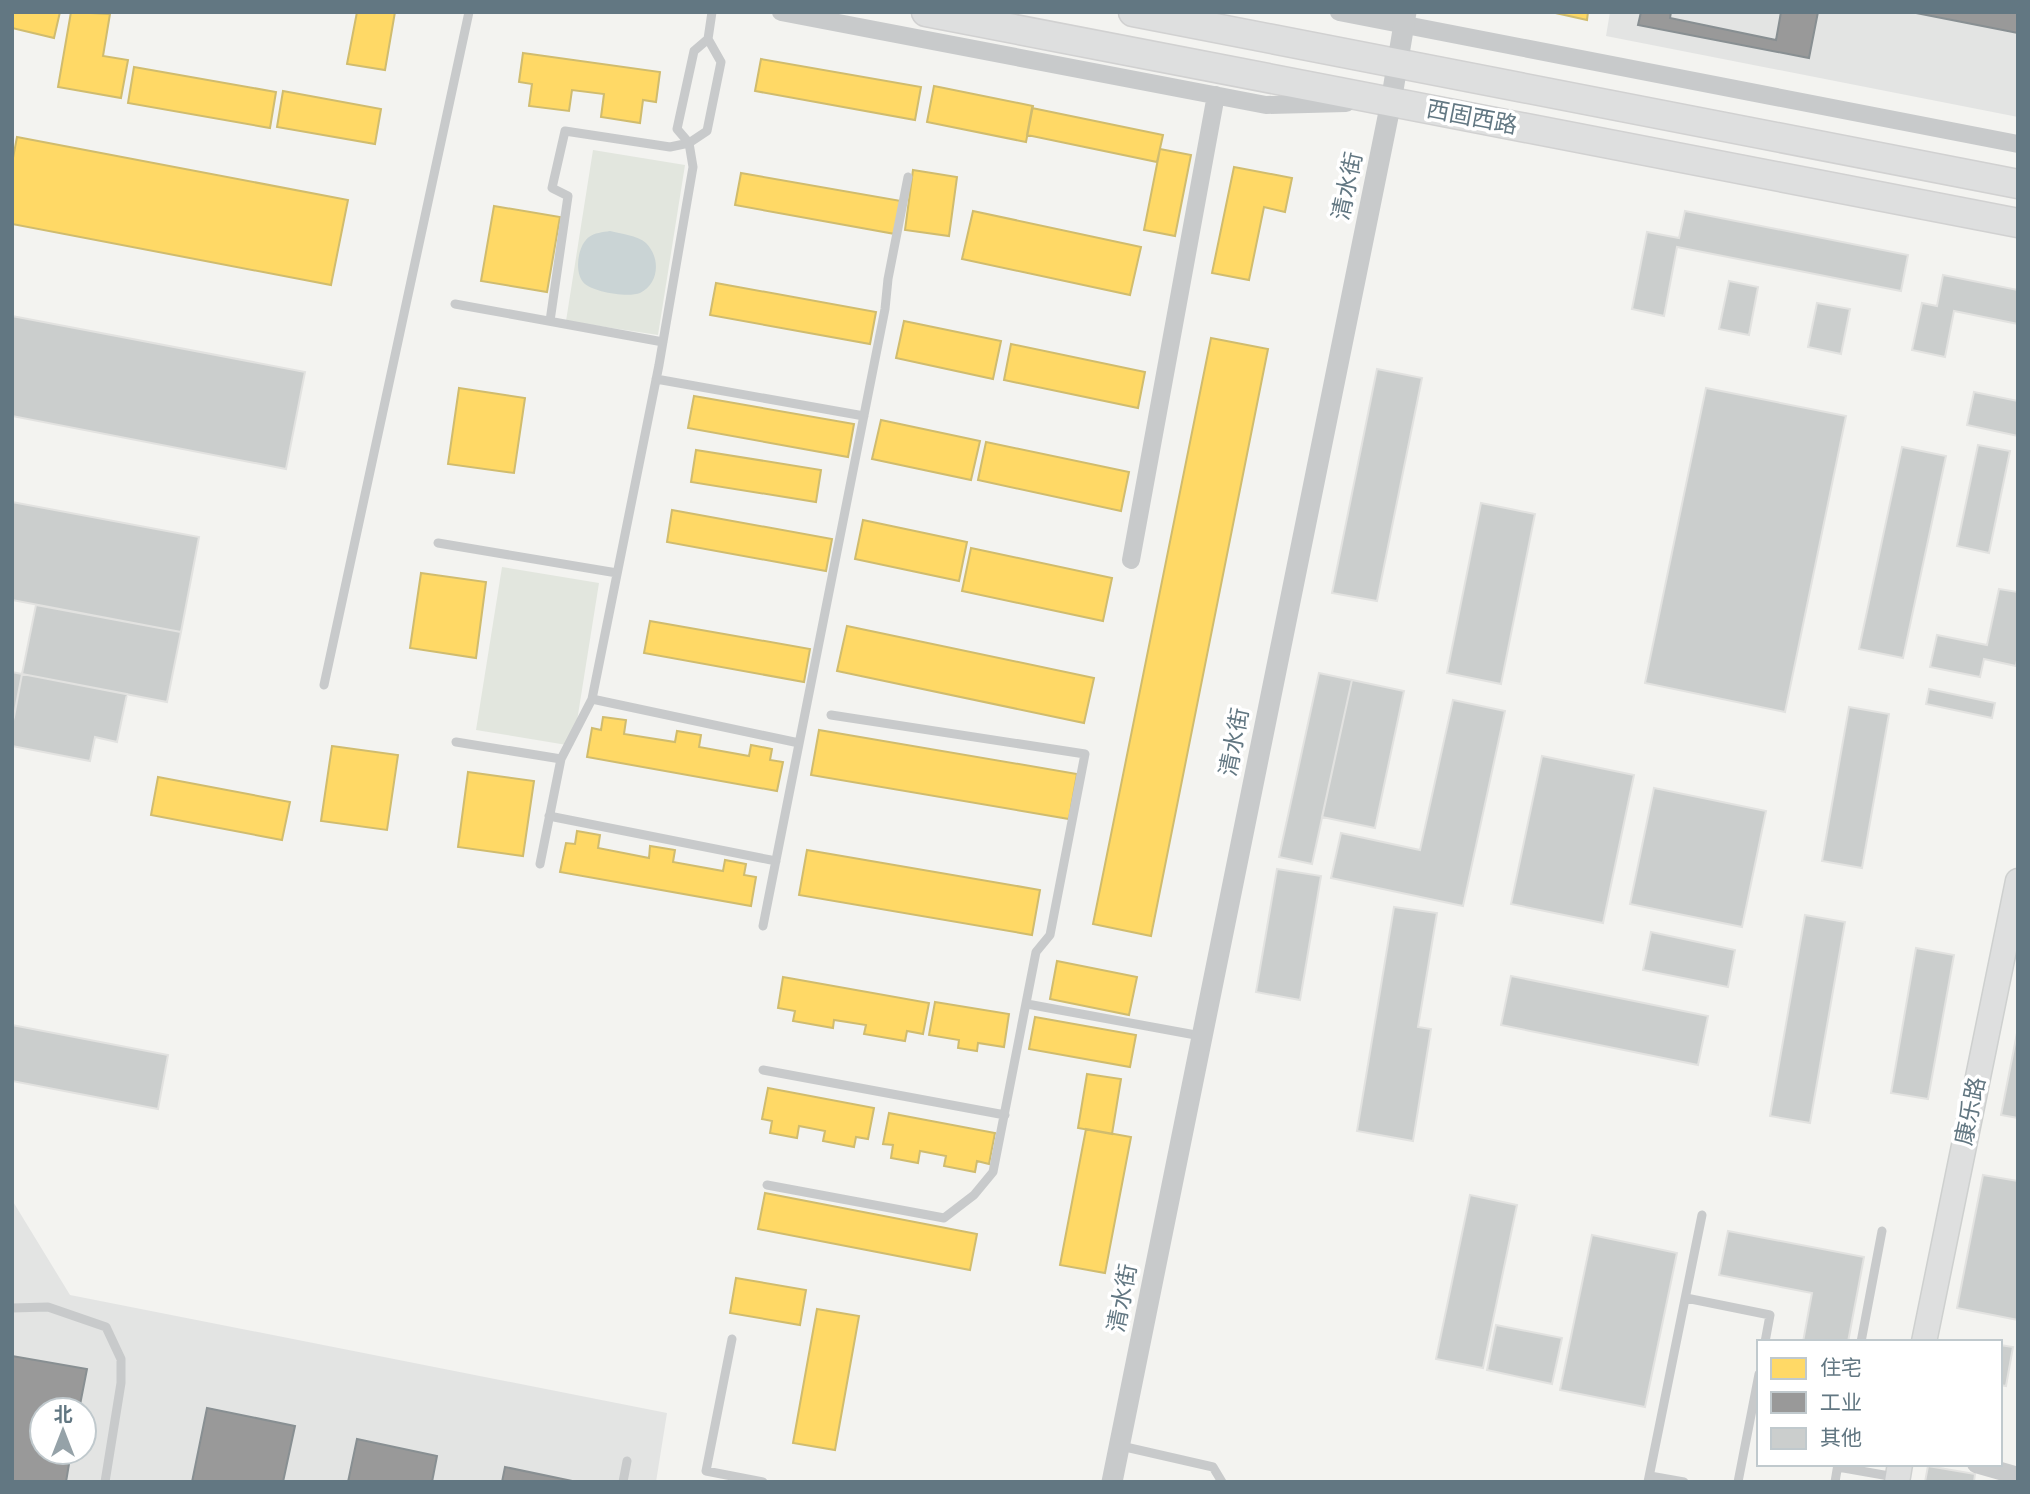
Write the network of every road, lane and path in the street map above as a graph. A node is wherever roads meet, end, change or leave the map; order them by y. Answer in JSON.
{"nodes":[{"id":1,"x":469,"y":12,"type":"edge"},
{"id":2,"x":712,"y":12,"type":"edge"},
{"id":3,"x":781,"y":12,"type":"edge"},
{"id":4,"x":926,"y":12,"type":"edge"},
{"id":5,"x":1133,"y":12,"type":"edge"},
{"id":6,"x":1339,"y":12,"type":"edge"},
{"id":7,"x":1405,"y":19,"type":"edge"},
{"id":8,"x":708,"y":39,"type":"junction"},
{"id":9,"x":1397,"y":64,"type":"junction"},
{"id":10,"x":1216,"y":95,"type":"junction"},
{"id":11,"x":1391,"y":102,"type":"junction"},
{"id":12,"x":689,"y":143,"type":"junction"},
{"id":13,"x":2018,"y":144,"type":"edge"},
{"id":14,"x":908,"y":177,"type":"dead end"},
{"id":15,"x":2018,"y":184,"type":"edge"},
{"id":16,"x":2018,"y":223,"type":"edge"},
{"id":17,"x":454,"y":304,"type":"dead end"},
{"id":18,"x":550,"y":321,"type":"junction"},
{"id":19,"x":663,"y":342,"type":"junction"},
{"id":20,"x":656,"y":379,"type":"junction"},
{"id":21,"x":864,"y":416,"type":"junction"},
{"id":22,"x":438,"y":543,"type":"dead end"},
{"id":23,"x":1131,"y":560,"type":"dead end"},
{"id":24,"x":617,"y":573,"type":"junction"},
{"id":25,"x":324,"y":685,"type":"dead end"},
{"id":26,"x":592,"y":699,"type":"junction"},
{"id":27,"x":831,"y":715,"type":"dead end"},
{"id":28,"x":456,"y":743,"type":"dead end"},
{"id":29,"x":799,"y":743,"type":"junction"},
{"id":30,"x":561,"y":759,"type":"junction"},
{"id":31,"x":550,"y":816,"type":"junction"},
{"id":32,"x":776,"y":861,"type":"junction"},
{"id":33,"x":540,"y":864,"type":"dead end"},
{"id":34,"x":2018,"y":881,"type":"edge"},
{"id":35,"x":763,"y":926,"type":"dead end"},
{"id":36,"x":1027,"y":1004,"type":"junction"},
{"id":37,"x":1202,"y":1036,"type":"junction"},
{"id":38,"x":763,"y":1070,"type":"dead end"},
{"id":39,"x":1005,"y":1115,"type":"junction"},
{"id":40,"x":767,"y":1185,"type":"dead end"},
{"id":41,"x":1702,"y":1215,"type":"dead end"},
{"id":42,"x":1882,"y":1231,"type":"dead end"},
{"id":43,"x":1686,"y":1298,"type":"junction"},
{"id":44,"x":12,"y":1308,"type":"edge"},
{"id":45,"x":732,"y":1339,"type":"dead end"},
{"id":46,"x":1765,"y":1340,"type":"edge"},
{"id":47,"x":1861,"y":1340,"type":"edge"},
{"id":48,"x":1924,"y":1340,"type":"edge"},
{"id":49,"x":1757,"y":1384,"type":"edge"},
{"id":50,"x":1119,"y":1446,"type":"junction"},
{"id":51,"x":627,"y":1461,"type":"dead end"},
{"id":52,"x":1838,"y":1466,"type":"edge"},
{"id":53,"x":1983,"y":1466,"type":"edge"},
{"id":54,"x":1898,"y":1474,"type":"edge"},
{"id":55,"x":2018,"y":1476,"type":"edge"},
{"id":56,"x":1649,"y":1479,"type":"edge"},
{"id":57,"x":105,"y":1482,"type":"edge"},
{"id":58,"x":623,"y":1482,"type":"edge"},
{"id":59,"x":762,"y":1482,"type":"edge"},
{"id":60,"x":1112,"y":1482,"type":"edge"},
{"id":61,"x":1222,"y":1482,"type":"edge"},
{"id":62,"x":1685,"y":1482,"type":"edge"},
{"id":63,"x":1738,"y":1482,"type":"edge"},
{"id":64,"x":1835,"y":1482,"type":"edge"}],
"edges":[{"from":1,"to":25,"type":"lane"},
{"from":2,"to":8,"type":"lane"},
{"from":3,"to":10,"type":"street"},
{"from":4,"to":11,"type":"main road","name":"西固西路"},
{"from":5,"to":9,"type":"main road","name":"西固西路"},
{"from":6,"to":7,"type":"street"},
{"from":7,"to":9,"type":"street","name":"清水街"},
{"from":7,"to":13,"type":"street"},
{"from":8,"to":12,"type":"lane"},
{"from":8,"to":12,"type":"lane"},
{"from":9,"to":11,"type":"street","name":"清水街"},
{"from":9,"to":15,"type":"main road","name":"西固西路"},
{"from":10,"to":11,"type":"street"},
{"from":10,"to":23,"type":"street"},
{"from":11,"to":16,"type":"main road","name":"西固西路"},
{"from":11,"to":37,"type":"street","name":"清水街"},
{"from":12,"to":18,"type":"lane"},
{"from":12,"to":19,"type":"lane"},
{"from":14,"to":21,"type":"lane"},
{"from":17,"to":18,"type":"lane"},
{"from":18,"to":19,"type":"lane"},
{"from":19,"to":20,"type":"lane"},
{"from":20,"to":21,"type":"lane"},
{"from":20,"to":24,"type":"lane"},
{"from":21,"to":29,"type":"lane"},
{"from":22,"to":24,"type":"lane"},
{"from":24,"to":26,"type":"lane"},
{"from":26,"to":29,"type":"lane"},
{"from":26,"to":30,"type":"lane"},
{"from":27,"to":36,"type":"lane"},
{"from":28,"to":30,"type":"lane"},
{"from":29,"to":32,"type":"lane"},
{"from":30,"to":31,"type":"lane"},
{"from":31,"to":32,"type":"lane"},
{"from":31,"to":33,"type":"lane"},
{"from":32,"to":35,"type":"lane"},
{"from":34,"to":48,"type":"main road","name":"康乐路"},
{"from":36,"to":37,"type":"lane"},
{"from":36,"to":39,"type":"lane"},
{"from":37,"to":50,"type":"street","name":"清水街"},
{"from":38,"to":39,"type":"lane"},
{"from":39,"to":40,"type":"lane"},
{"from":41,"to":43,"type":"lane"},
{"from":42,"to":47,"type":"lane"},
{"from":43,"to":46,"type":"lane"},
{"from":43,"to":56,"type":"lane"},
{"from":44,"to":57,"type":"lane"},
{"from":45,"to":59,"type":"lane"},
{"from":49,"to":63,"type":"lane"},
{"from":50,"to":60,"type":"street","name":"清水街"},
{"from":50,"to":61,"type":"lane"},
{"from":51,"to":58,"type":"lane"},
{"from":52,"to":54,"type":"lane"},
{"from":52,"to":64,"type":"lane"},
{"from":53,"to":55,"type":"street"},
{"from":56,"to":62,"type":"lane"}]}
